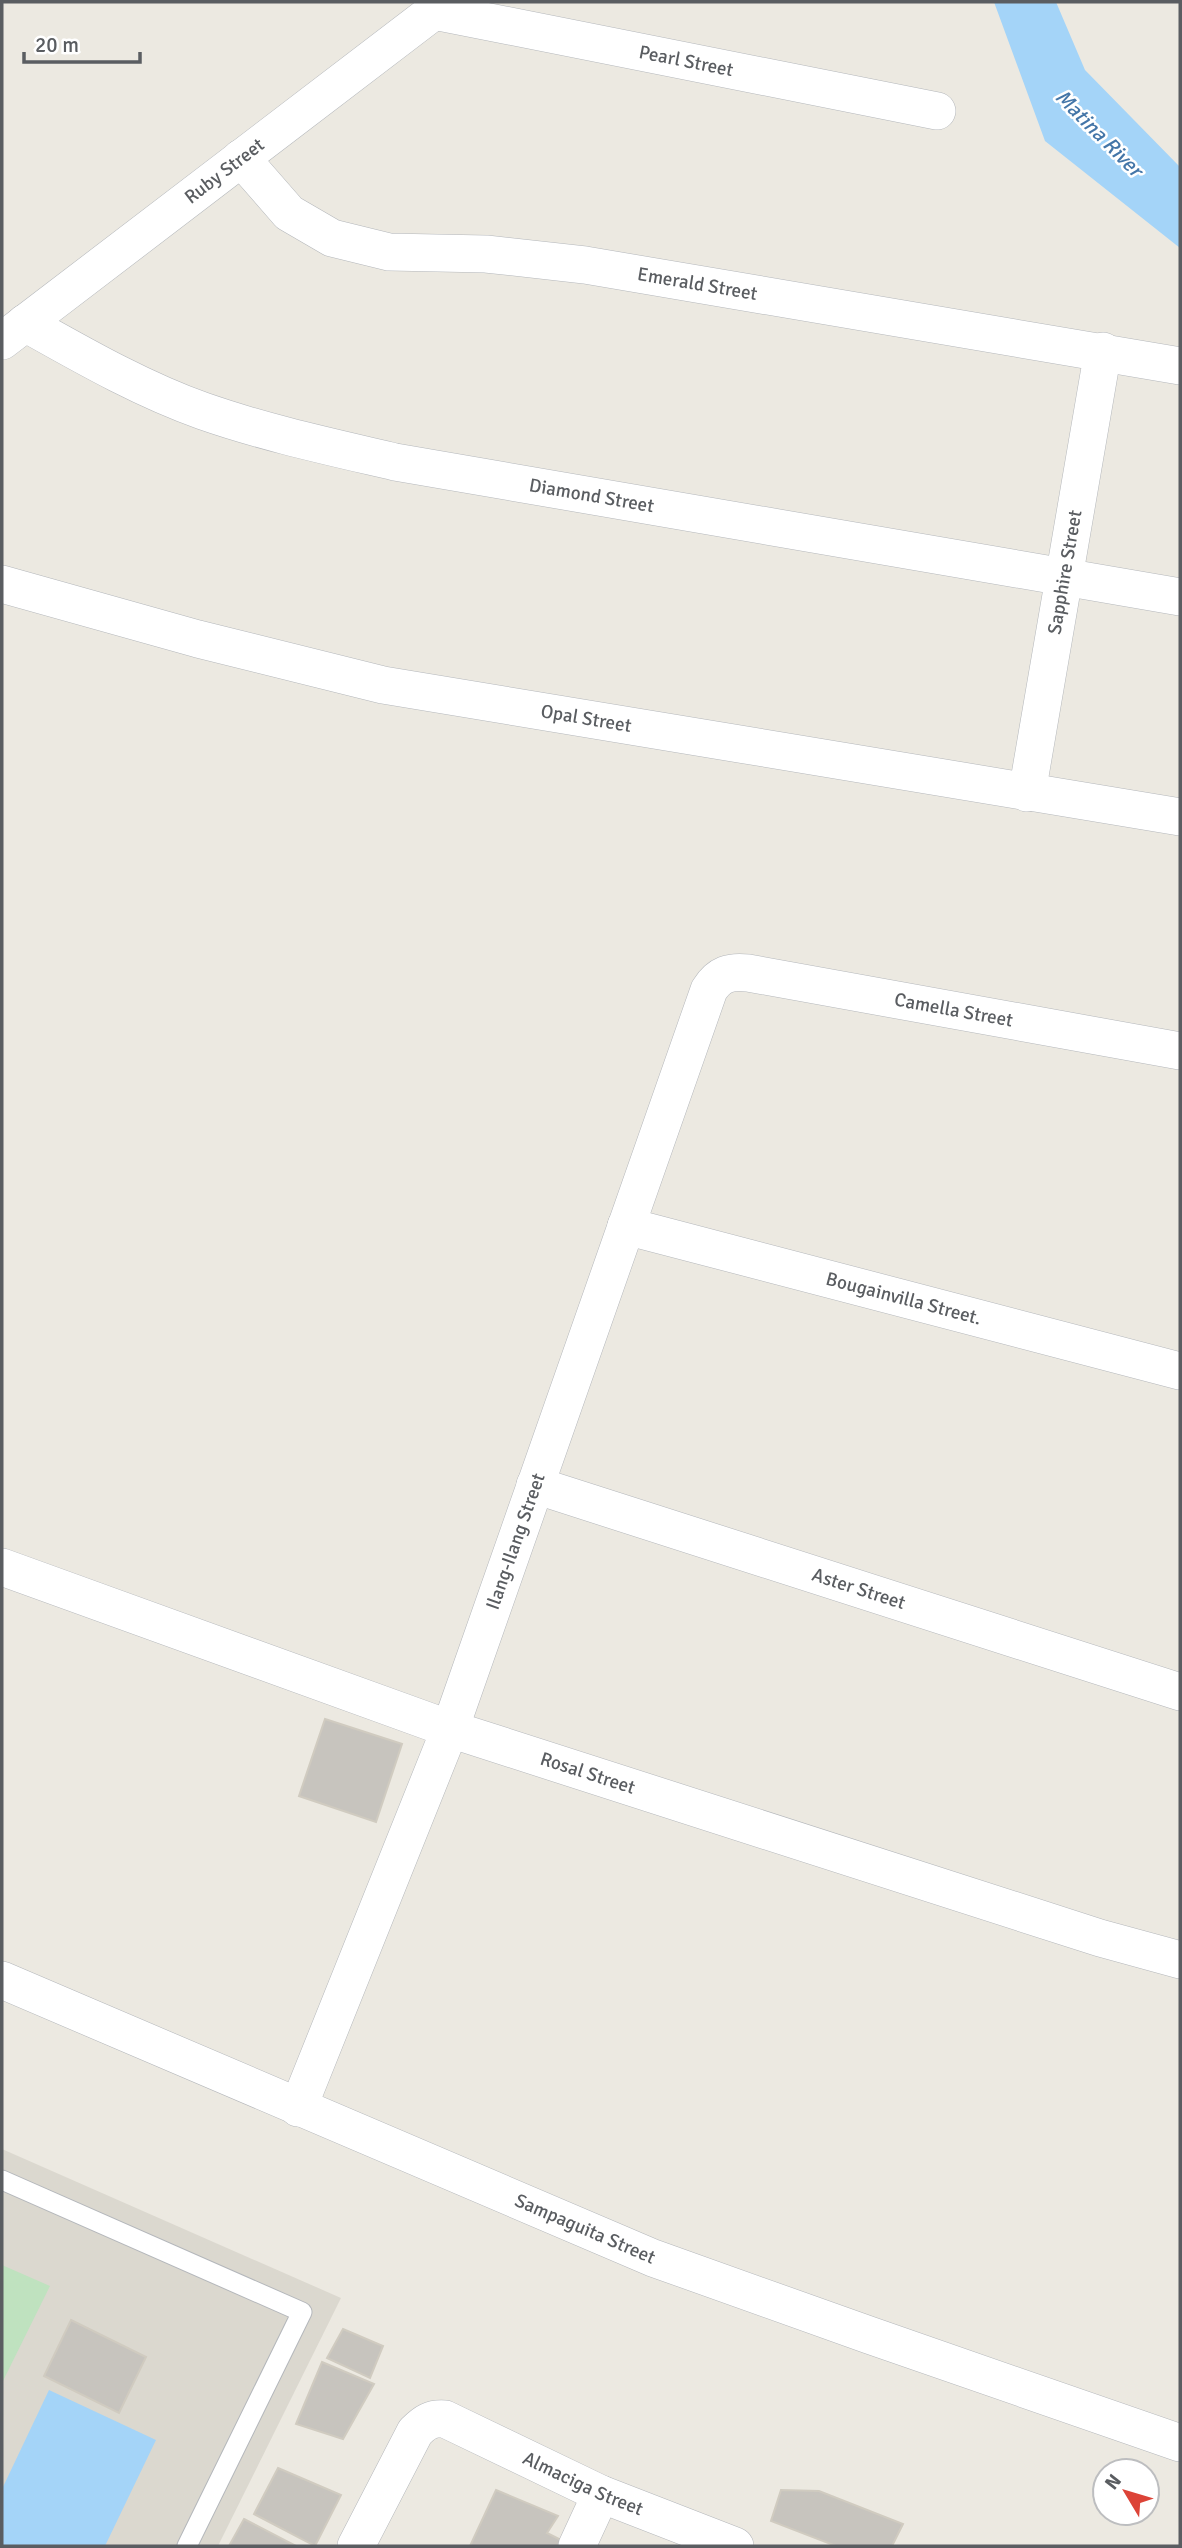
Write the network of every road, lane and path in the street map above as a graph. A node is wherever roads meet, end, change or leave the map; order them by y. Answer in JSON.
{"nodes":[{"id":1,"x":440,"y":6,"type":"edge"},
{"id":2,"x":937,"y":111,"type":"dead end"},
{"id":3,"x":241,"y":159,"type":"junction"},
{"id":4,"x":13,"y":332,"type":"edge"},
{"id":5,"x":1103,"y":351,"type":"junction"},
{"id":6,"x":1180,"y":366,"type":"edge"},
{"id":7,"x":1064,"y":578,"type":"junction"},
{"id":8,"x":2,"y":583,"type":"edge"},
{"id":9,"x":1180,"y":597,"type":"edge"},
{"id":10,"x":1027,"y":793,"type":"junction"},
{"id":11,"x":1180,"y":817,"type":"edge"},
{"id":12,"x":725,"y":974,"type":"joint"},
{"id":13,"x":1180,"y":1051,"type":"edge"},
{"id":14,"x":626,"y":1226,"type":"junction"},
{"id":15,"x":1180,"y":1371,"type":"edge"},
{"id":16,"x":536,"y":1485,"type":"junction"},
{"id":17,"x":2,"y":1567,"type":"edge"},
{"id":18,"x":1180,"y":1692,"type":"edge"},
{"id":19,"x":450,"y":1729,"type":"junction"},
{"id":20,"x":1180,"y":1960,"type":"edge"},
{"id":21,"x":2,"y":1980,"type":"edge"},
{"id":22,"x":298,"y":2108,"type":"junction"},
{"id":23,"x":2,"y":2180,"type":"edge"},
{"id":24,"x":1180,"y":2443,"type":"edge"},
{"id":25,"x":601,"y":2494,"type":"junction"},
{"id":26,"x":187,"y":2546,"type":"edge"},
{"id":27,"x":356,"y":2546,"type":"edge"},
{"id":28,"x":577,"y":2546,"type":"edge"},
{"id":29,"x":735,"y":2546,"type":"edge"}],
"edges":[{"from":1,"to":2,"type":"street","name":"Pearl Street"},
{"from":1,"to":3,"type":"street","name":"Ruby Street"},
{"from":3,"to":4,"type":"street","name":"Ruby Street"},
{"from":3,"to":5,"type":"street","name":"Emerald Street"},
{"from":4,"to":7,"type":"street","name":"Diamond Street"},
{"from":5,"to":6,"type":"street","name":"Emerald Street"},
{"from":5,"to":7,"type":"street","name":"Sapphire Street"},
{"from":7,"to":9,"type":"street","name":"Diamond Street"},
{"from":7,"to":10,"type":"street","name":"Sapphire Street"},
{"from":8,"to":10,"type":"street","name":"Opal Street"},
{"from":10,"to":11,"type":"street","name":"Opal Street"},
{"from":12,"to":13,"type":"street","name":"Camella Street"},
{"from":12,"to":14,"type":"street","name":"Ilang-Ilang Street"},
{"from":14,"to":15,"type":"street","name":"Bougainvilla Street."},
{"from":14,"to":16,"type":"street","name":"Ilang-Ilang Street"},
{"from":16,"to":18,"type":"street","name":"Aster Street"},
{"from":16,"to":19,"type":"street","name":"Ilang-Ilang Street"},
{"from":17,"to":19,"type":"street","name":"Rosal Street"},
{"from":19,"to":20,"type":"street","name":"Rosal Street"},
{"from":19,"to":22,"type":"street","name":"Ilang-Ilang Street"},
{"from":21,"to":22,"type":"street","name":"Sampaguita Street"},
{"from":22,"to":24,"type":"street","name":"Sampaguita Street"},
{"from":23,"to":26,"type":"lane"},
{"from":25,"to":27,"type":"street","name":"Almaciga Street"},
{"from":25,"to":28,"type":"street"},
{"from":25,"to":29,"type":"street","name":"Almaciga Street"}]}
